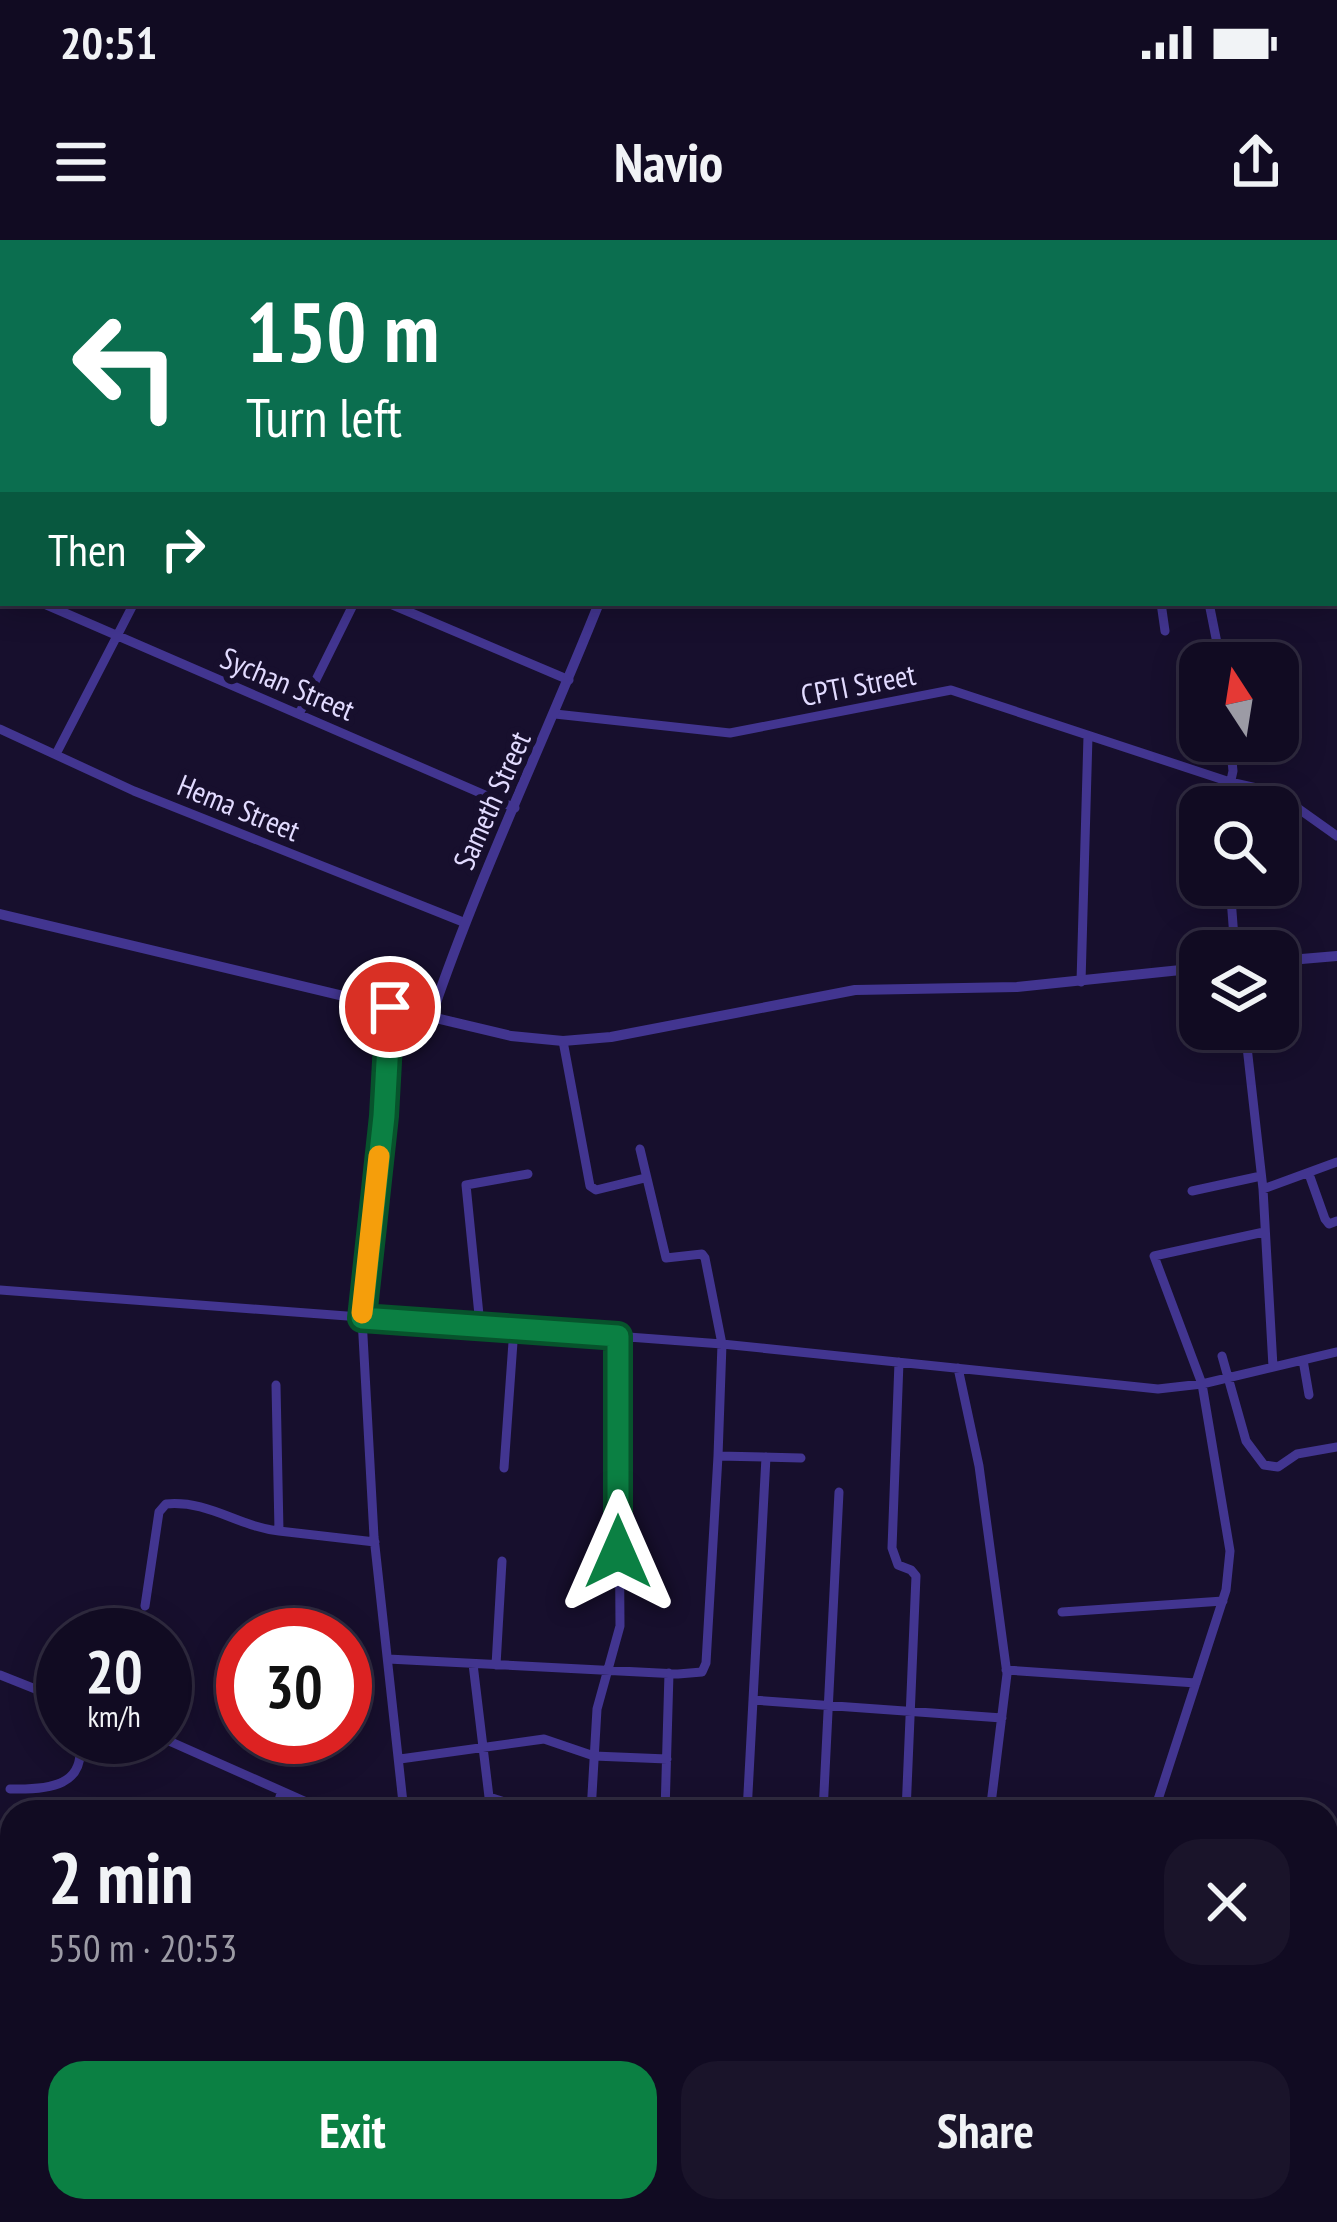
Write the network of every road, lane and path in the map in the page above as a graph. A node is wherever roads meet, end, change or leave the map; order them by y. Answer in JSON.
{"nodes":[{"id":1,"x":49,"y":606,"type":"edge"},
{"id":2,"x":132,"y":606,"type":"edge"},
{"id":3,"x":353,"y":606,"type":"edge"},
{"id":4,"x":395,"y":606,"type":"edge"},
{"id":5,"x":598,"y":606,"type":"edge"},
{"id":6,"x":1162,"y":606,"type":"edge"},
{"id":7,"x":1210,"y":606,"type":"edge"},
{"id":8,"x":1166,"y":632,"type":"dead end"},
{"id":9,"x":116,"y":635,"type":"junction"},
{"id":10,"x":1217,"y":642,"type":"edge"},
{"id":11,"x":568,"y":680,"type":"junction"},
{"id":12,"x":299,"y":714,"type":"junction"},
{"id":13,"x":554,"y":714,"type":"junction"},
{"id":14,"x":0,"y":729,"type":"edge"},
{"id":15,"x":1088,"y":736,"type":"junction"},
{"id":16,"x":56,"y":754,"type":"junction"},
{"id":17,"x":1230,"y":762,"type":"edge"},
{"id":18,"x":1230,"y":782,"type":"junction"},
{"id":19,"x":1229,"y":786,"type":"edge"},
{"id":20,"x":515,"y":808,"type":"junction"},
{"id":21,"x":1337,"y":836,"type":"edge"},
{"id":22,"x":0,"y":914,"type":"edge"},
{"id":23,"x":463,"y":922,"type":"junction"},
{"id":24,"x":1337,"y":956,"type":"edge"},
{"id":25,"x":1299,"y":959,"type":"edge"},
{"id":26,"x":1179,"y":970,"type":"edge"},
{"id":27,"x":1081,"y":982,"type":"junction"},
{"id":28,"x":390,"y":1007,"type":"junction"},
{"id":29,"x":431,"y":1017,"type":"junction"},
{"id":30,"x":563,"y":1041,"type":"junction"},
{"id":31,"x":1247,"y":1050,"type":"edge"},
{"id":32,"x":640,"y":1149,"type":"dead end"},
{"id":33,"x":1337,"y":1162,"type":"edge"},
{"id":34,"x":528,"y":1174,"type":"dead end"},
{"id":35,"x":1309,"y":1174,"type":"junction"},
{"id":36,"x":1261,"y":1175,"type":"junction"},
{"id":37,"x":645,"y":1178,"type":"junction"},
{"id":38,"x":1263,"y":1189,"type":"junction"},
{"id":39,"x":1192,"y":1191,"type":"dead end"},
{"id":40,"x":1337,"y":1221,"type":"edge"},
{"id":41,"x":1264,"y":1232,"type":"junction"},
{"id":42,"x":0,"y":1289,"type":"edge"},
{"id":43,"x":362,"y":1318,"type":"junction"},
{"id":44,"x":479,"y":1325,"type":"junction"},
{"id":45,"x":514,"y":1328,"type":"junction"},
{"id":46,"x":618,"y":1336,"type":"junction"},
{"id":47,"x":722,"y":1344,"type":"junction"},
{"id":48,"x":1337,"y":1352,"type":"edge"},
{"id":49,"x":1222,"y":1356,"type":"dead end"},
{"id":50,"x":1304,"y":1360,"type":"junction"},
{"id":51,"x":899,"y":1362,"type":"junction"},
{"id":52,"x":1273,"y":1367,"type":"junction"},
{"id":53,"x":958,"y":1369,"type":"junction"},
{"id":54,"x":1228,"y":1378,"type":"junction"},
{"id":55,"x":1202,"y":1384,"type":"junction"},
{"id":56,"x":276,"y":1385,"type":"dead end"},
{"id":57,"x":1309,"y":1395,"type":"dead end"},
{"id":58,"x":1337,"y":1447,"type":"edge"},
{"id":59,"x":718,"y":1456,"type":"junction"},
{"id":60,"x":766,"y":1457,"type":"junction"},
{"id":61,"x":801,"y":1458,"type":"dead end"},
{"id":62,"x":504,"y":1468,"type":"dead end"},
{"id":63,"x":839,"y":1492,"type":"dead end"},
{"id":64,"x":279,"y":1532,"type":"junction"},
{"id":65,"x":375,"y":1542,"type":"junction"},
{"id":66,"x":502,"y":1561,"type":"dead end"},
{"id":67,"x":1222,"y":1601,"type":"junction"},
{"id":68,"x":145,"y":1606,"type":"dead end"},
{"id":69,"x":1062,"y":1612,"type":"dead end"},
{"id":70,"x":388,"y":1659,"type":"junction"},
{"id":71,"x":473,"y":1664,"type":"junction"},
{"id":72,"x":496,"y":1665,"type":"junction"},
{"id":73,"x":1006,"y":1670,"type":"junction"},
{"id":74,"x":608,"y":1671,"type":"junction"},
{"id":75,"x":669,"y":1673,"type":"junction"},
{"id":76,"x":0,"y":1675,"type":"edge"},
{"id":77,"x":1196,"y":1683,"type":"junction"},
{"id":78,"x":36,"y":1689,"type":"edge"},
{"id":79,"x":753,"y":1700,"type":"junction"},
{"id":80,"x":828,"y":1702,"type":"junction"},
{"id":81,"x":912,"y":1711,"type":"junction"},
{"id":82,"x":1002,"y":1718,"type":"junction"},
{"id":83,"x":483,"y":1748,"type":"junction"},
{"id":84,"x":192,"y":1752,"type":"edge"},
{"id":85,"x":594,"y":1756,"type":"junction"},
{"id":86,"x":400,"y":1759,"type":"junction"},
{"id":87,"x":667,"y":1759,"type":"junction"},
{"id":88,"x":78,"y":1764,"type":"edge"},
{"id":89,"x":10,"y":1789,"type":"dead end"},
{"id":90,"x":281,"y":1793,"type":"junction"},
{"id":91,"x":489,"y":1797,"type":"junction"},
{"id":92,"x":279,"y":1800,"type":"edge"},
{"id":93,"x":299,"y":1800,"type":"edge"},
{"id":94,"x":403,"y":1800,"type":"edge"},
{"id":95,"x":489,"y":1800,"type":"edge"},
{"id":96,"x":498,"y":1800,"type":"edge"},
{"id":97,"x":592,"y":1800,"type":"edge"},
{"id":98,"x":665,"y":1800,"type":"edge"},
{"id":99,"x":748,"y":1800,"type":"edge"},
{"id":100,"x":824,"y":1800,"type":"edge"},
{"id":101,"x":907,"y":1800,"type":"edge"},
{"id":102,"x":992,"y":1800,"type":"edge"},
{"id":103,"x":1158,"y":1800,"type":"edge"}],
"edges":[{"from":1,"to":9,"type":"street","name":"Sychan Street"},
{"from":2,"to":9,"type":"street"},
{"from":3,"to":12,"type":"street"},
{"from":4,"to":11,"type":"street"},
{"from":5,"to":11,"type":"street","name":"Sameth Street"},
{"from":6,"to":8,"type":"street"},
{"from":7,"to":10,"type":"street"},
{"from":9,"to":12,"type":"street","name":"Sychan Street"},
{"from":9,"to":16,"type":"street"},
{"from":11,"to":13,"type":"street","name":"Sameth Street"},
{"from":12,"to":20,"type":"street","name":"Sychan Street"},
{"from":13,"to":15,"type":"street","name":"CPTI Street"},
{"from":13,"to":20,"type":"street","name":"Sameth Street"},
{"from":14,"to":16,"type":"street","name":"Hema Street"},
{"from":15,"to":18,"type":"street","name":"CPTI Street"},
{"from":15,"to":27,"type":"street"},
{"from":16,"to":23,"type":"street","name":"Hema Street"},
{"from":17,"to":18,"type":"street"},
{"from":18,"to":19,"type":"street"},
{"from":18,"to":21,"type":"street","name":"CPTI Street"},
{"from":20,"to":23,"type":"street","name":"Sameth Street"},
{"from":22,"to":28,"type":"street"},
{"from":23,"to":29,"type":"street","name":"Sameth Street"},
{"from":24,"to":25,"type":"street"},
{"from":26,"to":27,"type":"street"},
{"from":27,"to":30,"type":"street"},
{"from":28,"to":29,"type":"street"},
{"from":28,"to":43,"type":"street"},
{"from":29,"to":30,"type":"street"},
{"from":30,"to":37,"type":"street"},
{"from":31,"to":36,"type":"street"},
{"from":32,"to":37,"type":"street"},
{"from":33,"to":35,"type":"street"},
{"from":34,"to":44,"type":"street"},
{"from":35,"to":38,"type":"street"},
{"from":35,"to":40,"type":"street"},
{"from":36,"to":38,"type":"street"},
{"from":36,"to":39,"type":"street"},
{"from":37,"to":47,"type":"street"},
{"from":38,"to":41,"type":"street"},
{"from":41,"to":52,"type":"street"},
{"from":41,"to":55,"type":"street"},
{"from":42,"to":43,"type":"street"},
{"from":43,"to":44,"type":"street"},
{"from":43,"to":65,"type":"street"},
{"from":44,"to":45,"type":"street"},
{"from":45,"to":46,"type":"street"},
{"from":45,"to":62,"type":"street"},
{"from":46,"to":47,"type":"street"},
{"from":46,"to":74,"type":"street"},
{"from":47,"to":51,"type":"street"},
{"from":47,"to":59,"type":"street"},
{"from":48,"to":50,"type":"street"},
{"from":49,"to":54,"type":"street"},
{"from":50,"to":52,"type":"street"},
{"from":50,"to":57,"type":"street"},
{"from":51,"to":53,"type":"street"},
{"from":51,"to":81,"type":"street"},
{"from":52,"to":54,"type":"street"},
{"from":53,"to":55,"type":"street"},
{"from":53,"to":73,"type":"street"},
{"from":54,"to":55,"type":"street"},
{"from":54,"to":58,"type":"street"},
{"from":55,"to":67,"type":"street"},
{"from":56,"to":64,"type":"street"},
{"from":59,"to":60,"type":"street"},
{"from":59,"to":75,"type":"street"},
{"from":60,"to":61,"type":"street"},
{"from":60,"to":79,"type":"street"},
{"from":63,"to":80,"type":"street"},
{"from":64,"to":65,"type":"street"},
{"from":64,"to":68,"type":"street"},
{"from":65,"to":70,"type":"street"},
{"from":66,"to":72,"type":"street"},
{"from":67,"to":69,"type":"street"},
{"from":67,"to":77,"type":"street"},
{"from":70,"to":71,"type":"street"},
{"from":70,"to":86,"type":"street"},
{"from":71,"to":72,"type":"street"},
{"from":71,"to":83,"type":"street"},
{"from":72,"to":74,"type":"street"},
{"from":73,"to":77,"type":"street"},
{"from":73,"to":82,"type":"street"},
{"from":74,"to":75,"type":"street"},
{"from":74,"to":85,"type":"street"},
{"from":75,"to":87,"type":"street"},
{"from":76,"to":78,"type":"street"},
{"from":77,"to":103,"type":"street"},
{"from":79,"to":80,"type":"street"},
{"from":79,"to":99,"type":"street"},
{"from":80,"to":81,"type":"street"},
{"from":80,"to":100,"type":"street"},
{"from":81,"to":82,"type":"street"},
{"from":81,"to":101,"type":"street"},
{"from":82,"to":102,"type":"street"},
{"from":83,"to":85,"type":"street"},
{"from":83,"to":86,"type":"street"},
{"from":83,"to":91,"type":"street"},
{"from":84,"to":90,"type":"street"},
{"from":85,"to":87,"type":"street"},
{"from":85,"to":97,"type":"street"},
{"from":86,"to":94,"type":"street"},
{"from":87,"to":98,"type":"street"},
{"from":88,"to":89,"type":"street"},
{"from":90,"to":92,"type":"street"},
{"from":90,"to":93,"type":"street"},
{"from":91,"to":95,"type":"street"},
{"from":91,"to":96,"type":"street"}]}
